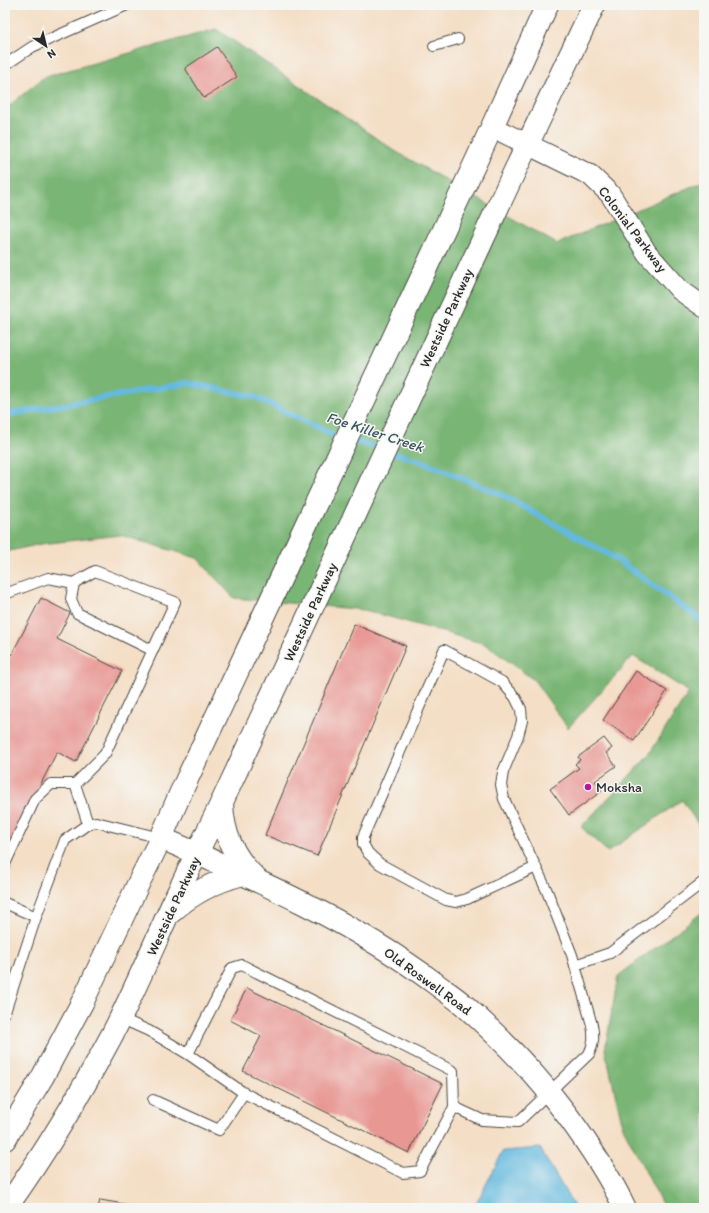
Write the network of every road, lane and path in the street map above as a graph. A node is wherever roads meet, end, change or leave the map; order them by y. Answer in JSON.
{"nodes":[{"id":1,"x":127,"y":5,"type":"edge"},
{"id":2,"x":547,"y":5,"type":"edge"},
{"id":3,"x":594,"y":5,"type":"edge"},
{"id":4,"x":458,"y":39,"type":"dead end"},
{"id":5,"x":434,"y":46,"type":"dead end"},
{"id":6,"x":5,"y":65,"type":"edge"},
{"id":7,"x":492,"y":127,"type":"junction"},
{"id":8,"x":528,"y":144,"type":"junction"},
{"id":9,"x":704,"y":307,"type":"edge"},
{"id":10,"x":74,"y":583,"type":"junction"},
{"id":11,"x":5,"y":594,"type":"edge"},
{"id":12,"x":152,"y":650,"type":"junction"},
{"id":13,"x":75,"y":784,"type":"junction"},
{"id":14,"x":222,"y":802,"type":"junction"},
{"id":15,"x":88,"y":824,"type":"junction"},
{"id":16,"x":161,"y":838,"type":"junction"},
{"id":17,"x":197,"y":853,"type":"junction"},
{"id":18,"x":5,"y":864,"type":"edge"},
{"id":19,"x":536,"y":867,"type":"junction"},
{"id":20,"x":251,"y":878,"type":"junction"},
{"id":21,"x":702,"y":882,"type":"dead end"},
{"id":22,"x":5,"y":903,"type":"edge"},
{"id":23,"x":169,"y":914,"type":"junction"},
{"id":24,"x":36,"y":917,"type":"junction"},
{"id":25,"x":575,"y":965,"type":"junction"},
{"id":26,"x":6,"y":1008,"type":"edge"},
{"id":27,"x":120,"y":1018,"type":"junction"},
{"id":28,"x":188,"y":1054,"type":"junction"},
{"id":29,"x":549,"y":1092,"type":"junction"},
{"id":30,"x":244,"y":1093,"type":"junction"},
{"id":31,"x":153,"y":1100,"type":"dead end"},
{"id":32,"x":454,"y":1107,"type":"junction"},
{"id":33,"x":5,"y":1139,"type":"edge"},
{"id":34,"x":6,"y":1208,"type":"edge"},
{"id":35,"x":625,"y":1208,"type":"edge"}],
"edges":[{"from":1,"to":6,"type":"lane"},
{"from":2,"to":7,"type":"main road"},
{"from":3,"to":8,"type":"main road","name":"Westside Parkway"},
{"from":4,"to":5,"type":"lane"},
{"from":7,"to":8,"type":"street","name":"Colonial Parkway"},
{"from":7,"to":16,"type":"main road"},
{"from":8,"to":9,"type":"street","name":"Colonial Parkway"},
{"from":8,"to":14,"type":"main road","name":"Westside Parkway"},
{"from":10,"to":11,"type":"lane"},
{"from":10,"to":12,"type":"lane"},
{"from":10,"to":12,"type":"lane"},
{"from":12,"to":13,"type":"lane"},
{"from":13,"to":15,"type":"lane"},
{"from":13,"to":18,"type":"lane"},
{"from":14,"to":17,"type":"main road","name":"Westside Parkway"},
{"from":14,"to":20,"type":"main road"},
{"from":15,"to":16,"type":"lane"},
{"from":15,"to":24,"type":"lane"},
{"from":16,"to":17,"type":"main road","name":"Old Roswell Road"},
{"from":16,"to":33,"type":"main road"},
{"from":17,"to":20,"type":"main road","name":"Old Roswell Road"},
{"from":17,"to":23,"type":"main road","name":"Westside Parkway"},
{"from":19,"to":19,"type":"lane"},
{"from":19,"to":25,"type":"lane"},
{"from":20,"to":23,"type":"main road"},
{"from":20,"to":29,"type":"main road","name":"Old Roswell Road"},
{"from":21,"to":25,"type":"lane"},
{"from":22,"to":24,"type":"lane"},
{"from":23,"to":27,"type":"main road","name":"Westside Parkway"},
{"from":24,"to":26,"type":"lane"},
{"from":25,"to":29,"type":"lane"},
{"from":27,"to":28,"type":"lane"},
{"from":27,"to":34,"type":"main road","name":"Westside Parkway"},
{"from":28,"to":30,"type":"lane"},
{"from":28,"to":32,"type":"lane"},
{"from":29,"to":32,"type":"lane"},
{"from":29,"to":35,"type":"main road","name":"Old Roswell Road"},
{"from":30,"to":31,"type":"lane"},
{"from":30,"to":32,"type":"lane"}]}
